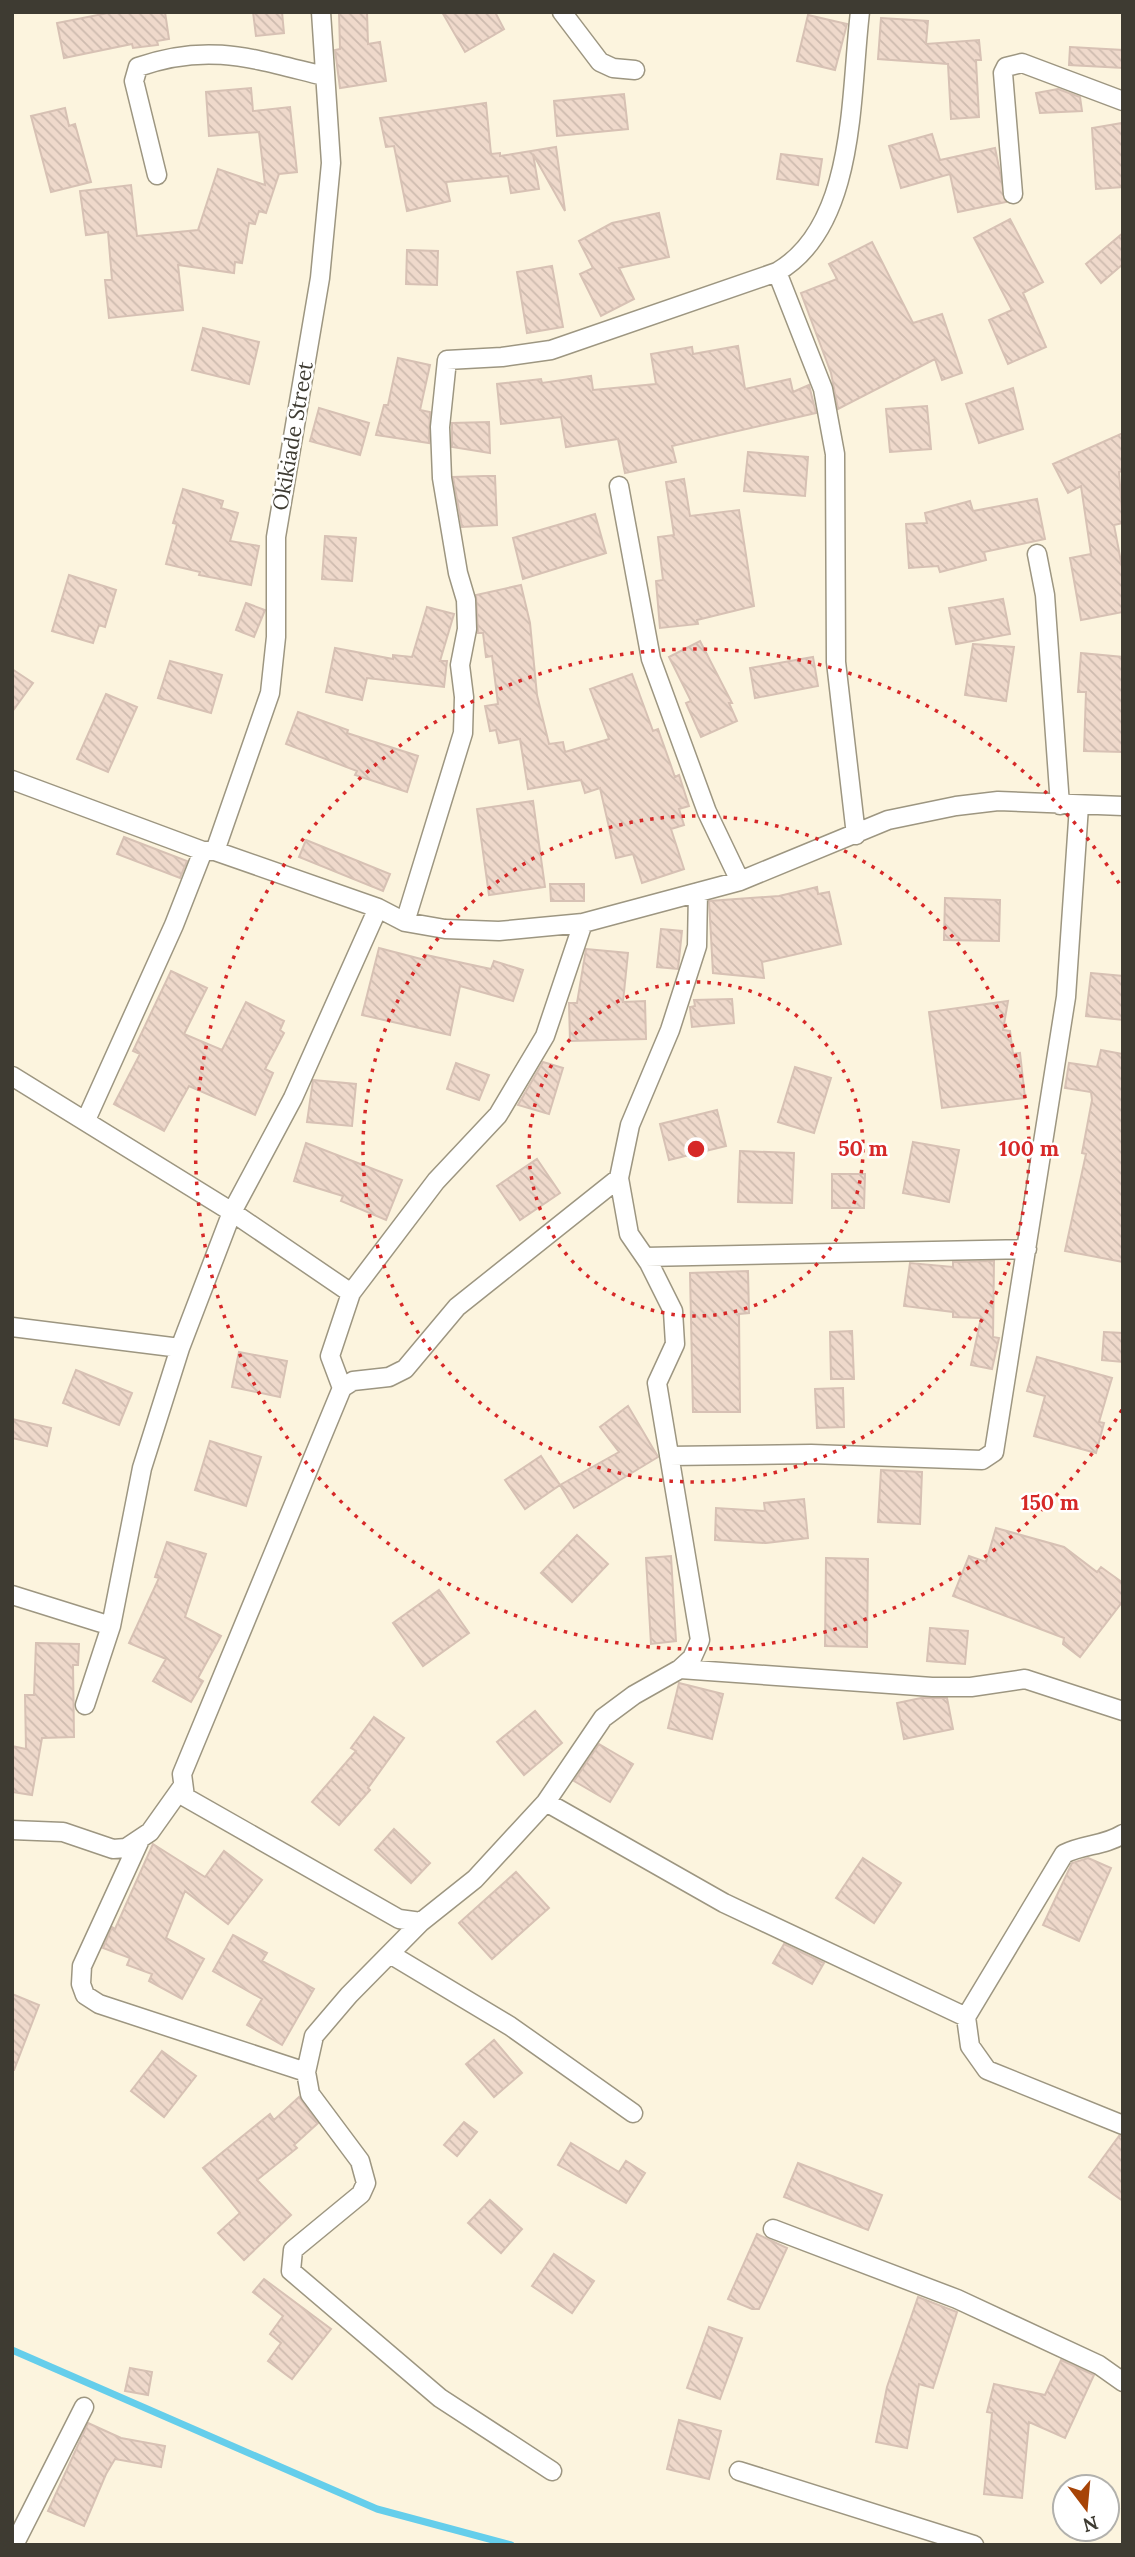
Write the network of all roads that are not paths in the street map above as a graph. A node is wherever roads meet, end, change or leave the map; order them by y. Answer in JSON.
{"nodes":[{"id":1,"x":321,"y":12,"type":"edge"},
{"id":2,"x":562,"y":12,"type":"edge"},
{"id":3,"x":860,"y":12,"type":"edge"},
{"id":4,"x":635,"y":70,"type":"dead end"},
{"id":5,"x":324,"y":76,"type":"junction"},
{"id":6,"x":1123,"y":101,"type":"edge"},
{"id":7,"x":157,"y":175,"type":"dead end"},
{"id":8,"x":1013,"y":194,"type":"dead end"},
{"id":9,"x":777,"y":272,"type":"junction"},
{"id":10,"x":620,"y":486,"type":"dead end"},
{"id":11,"x":1037,"y":554,"type":"dead end"},
{"id":12,"x":12,"y":780,"type":"edge"},
{"id":13,"x":1060,"y":804,"type":"junction"},
{"id":14,"x":1079,"y":806,"type":"junction"},
{"id":15,"x":1123,"y":806,"type":"edge"},
{"id":16,"x":856,"y":835,"type":"junction"},
{"id":17,"x":209,"y":851,"type":"junction"},
{"id":18,"x":740,"y":881,"type":"junction"},
{"id":19,"x":698,"y":892,"type":"junction"},
{"id":20,"x":378,"y":908,"type":"junction"},
{"id":21,"x":405,"y":922,"type":"junction"},
{"id":22,"x":583,"y":923,"type":"junction"},
{"id":23,"x":12,"y":1076,"type":"edge"},
{"id":24,"x":86,"y":1120,"type":"junction"},
{"id":25,"x":619,"y":1178,"type":"junction"},
{"id":26,"x":232,"y":1212,"type":"junction"},
{"id":27,"x":1027,"y":1249,"type":"junction"},
{"id":28,"x":645,"y":1258,"type":"junction"},
{"id":29,"x":351,"y":1293,"type":"junction"},
{"id":30,"x":12,"y":1327,"type":"edge"},
{"id":31,"x":180,"y":1348,"type":"junction"},
{"id":32,"x":342,"y":1388,"type":"junction"},
{"id":33,"x":670,"y":1457,"type":"junction"},
{"id":34,"x":12,"y":1595,"type":"edge"},
{"id":35,"x":111,"y":1626,"type":"junction"},
{"id":36,"x":680,"y":1669,"type":"junction"},
{"id":37,"x":85,"y":1705,"type":"dead end"},
{"id":38,"x":1123,"y":1711,"type":"edge"},
{"id":39,"x":182,"y":1787,"type":"junction"},
{"id":40,"x":546,"y":1802,"type":"junction"},
{"id":41,"x":12,"y":1830,"type":"edge"},
{"id":42,"x":1123,"y":1834,"type":"edge"},
{"id":43,"x":139,"y":1842,"type":"junction"},
{"id":44,"x":421,"y":1922,"type":"junction"},
{"id":45,"x":390,"y":1954,"type":"junction"},
{"id":46,"x":966,"y":2017,"type":"junction"},
{"id":47,"x":306,"y":2072,"type":"junction"},
{"id":48,"x":633,"y":2113,"type":"dead end"},
{"id":49,"x":1123,"y":2125,"type":"edge"},
{"id":50,"x":773,"y":2228,"type":"dead end"},
{"id":51,"x":1123,"y":2382,"type":"edge"},
{"id":52,"x":84,"y":2407,"type":"dead end"},
{"id":53,"x":552,"y":2471,"type":"dead end"},
{"id":54,"x":739,"y":2471,"type":"dead end"},
{"id":55,"x":14,"y":2545,"type":"edge"},
{"id":56,"x":974,"y":2545,"type":"edge"}],
"edges":[{"from":1,"to":5,"type":"street","name":"Okikiade Street"},
{"from":2,"to":4,"type":"street"},
{"from":3,"to":9,"type":"street"},
{"from":5,"to":7,"type":"street"},
{"from":5,"to":17,"type":"street","name":"Okikiade Street"},
{"from":6,"to":8,"type":"street"},
{"from":9,"to":16,"type":"street"},
{"from":9,"to":21,"type":"street"},
{"from":10,"to":18,"type":"street"},
{"from":11,"to":13,"type":"street"},
{"from":12,"to":17,"type":"street"},
{"from":13,"to":14,"type":"street"},
{"from":13,"to":16,"type":"street"},
{"from":14,"to":15,"type":"street"},
{"from":14,"to":27,"type":"street"},
{"from":16,"to":18,"type":"street"},
{"from":17,"to":20,"type":"street"},
{"from":17,"to":24,"type":"street","name":"Okikiade Street"},
{"from":18,"to":19,"type":"street"},
{"from":19,"to":22,"type":"street"},
{"from":19,"to":25,"type":"street"},
{"from":20,"to":21,"type":"street"},
{"from":20,"to":26,"type":"street"},
{"from":21,"to":22,"type":"street"},
{"from":22,"to":29,"type":"street"},
{"from":23,"to":24,"type":"street"},
{"from":24,"to":26,"type":"street"},
{"from":25,"to":28,"type":"street"},
{"from":25,"to":32,"type":"street"},
{"from":26,"to":29,"type":"street"},
{"from":26,"to":31,"type":"street"},
{"from":27,"to":28,"type":"street"},
{"from":27,"to":33,"type":"street"},
{"from":28,"to":33,"type":"street"},
{"from":29,"to":32,"type":"street"},
{"from":30,"to":31,"type":"street"},
{"from":31,"to":35,"type":"street"},
{"from":32,"to":39,"type":"street"},
{"from":33,"to":36,"type":"street"},
{"from":34,"to":35,"type":"street"},
{"from":35,"to":37,"type":"street"},
{"from":36,"to":38,"type":"street"},
{"from":36,"to":40,"type":"street"},
{"from":39,"to":43,"type":"street"},
{"from":39,"to":44,"type":"street"},
{"from":40,"to":44,"type":"street"},
{"from":40,"to":46,"type":"street"},
{"from":41,"to":43,"type":"street"},
{"from":42,"to":46,"type":"street"},
{"from":43,"to":47,"type":"street"},
{"from":44,"to":45,"type":"street"},
{"from":45,"to":47,"type":"street"},
{"from":45,"to":48,"type":"street"},
{"from":46,"to":49,"type":"street"},
{"from":47,"to":53,"type":"street"},
{"from":50,"to":51,"type":"street"},
{"from":52,"to":55,"type":"street"},
{"from":54,"to":56,"type":"street"}]}
